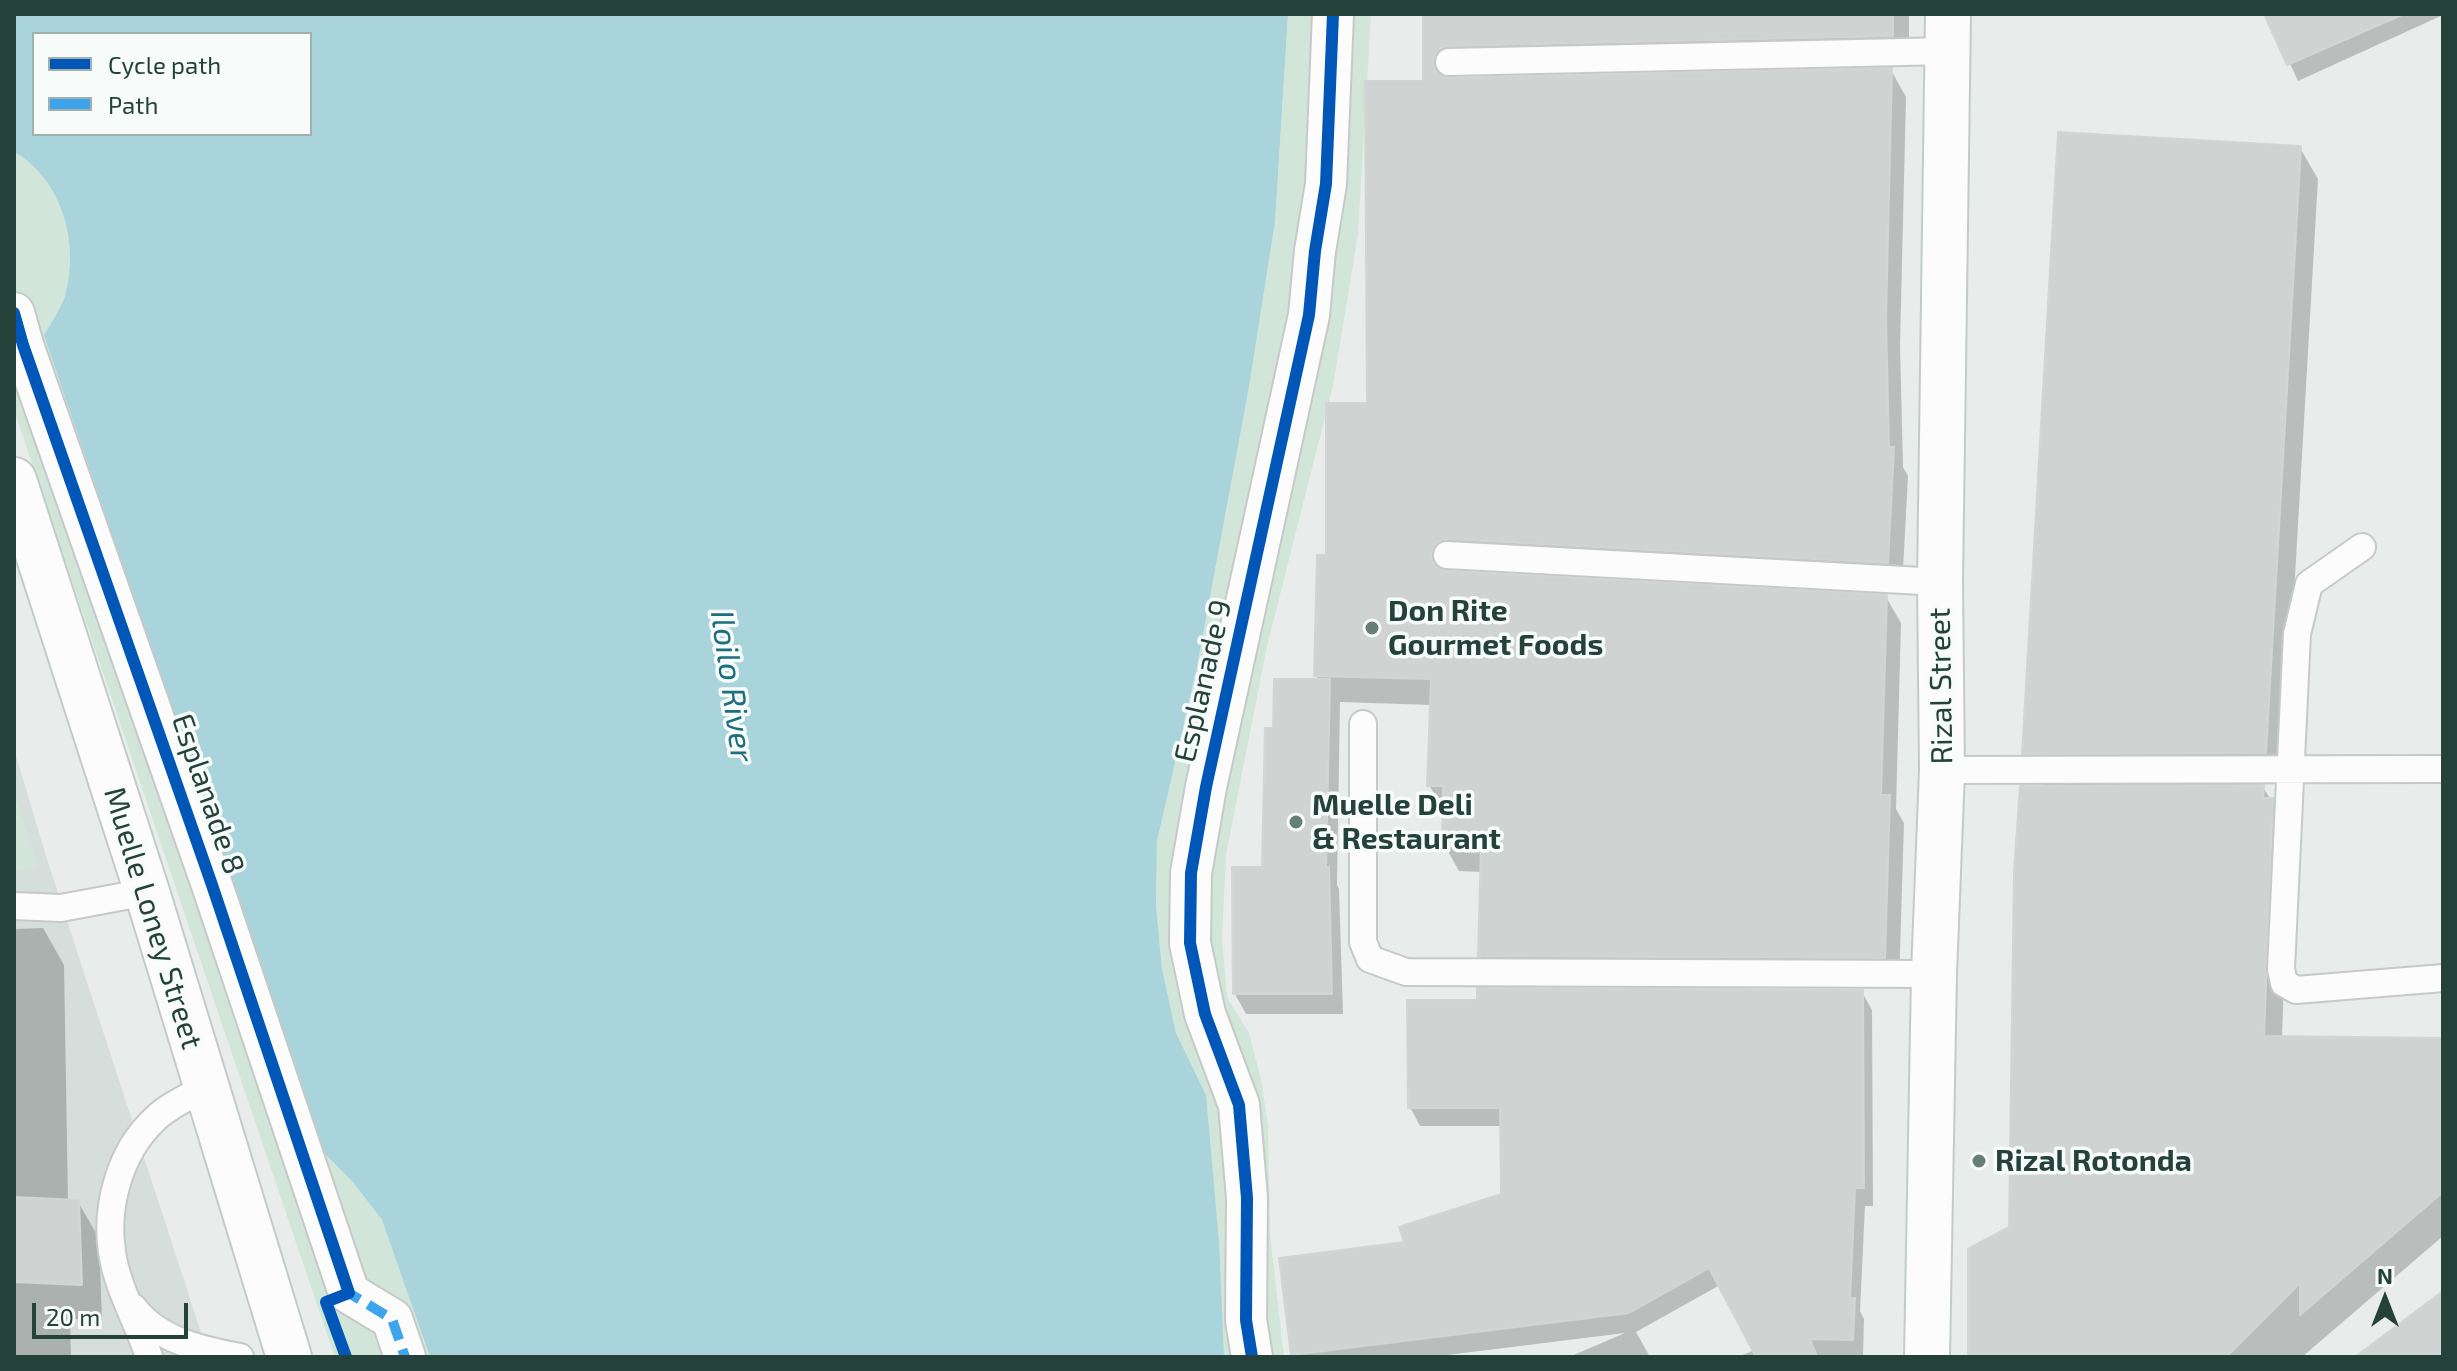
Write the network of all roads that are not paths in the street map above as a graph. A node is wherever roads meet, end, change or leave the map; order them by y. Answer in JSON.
{"nodes":[{"id":1,"x":1333,"y":14,"type":"edge"},
{"id":2,"x":1948,"y":32,"type":"edge"},
{"id":3,"x":1449,"y":62,"type":"dead end"},
{"id":4,"x":14,"y":313,"type":"edge"},
{"id":5,"x":14,"y":480,"type":"edge"},
{"id":6,"x":2362,"y":547,"type":"dead end"},
{"id":7,"x":1447,"y":555,"type":"dead end"},
{"id":8,"x":1940,"y":582,"type":"junction"},
{"id":9,"x":1363,"y":724,"type":"dead end"},
{"id":10,"x":2443,"y":769,"type":"edge"},
{"id":11,"x":1942,"y":770,"type":"junction"},
{"id":12,"x":2289,"y":770,"type":"junction"},
{"id":13,"x":147,"y":892,"type":"junction"},
{"id":14,"x":14,"y":906,"type":"edge"},
{"id":15,"x":1934,"y":974,"type":"junction"},
{"id":16,"x":2443,"y":978,"type":"edge"},
{"id":17,"x":206,"y":1086,"type":"junction"},
{"id":18,"x":129,"y":1301,"type":"junction"},
{"id":19,"x":149,"y":1357,"type":"edge"},
{"id":20,"x":240,"y":1357,"type":"edge"},
{"id":21,"x":289,"y":1357,"type":"edge"},
{"id":22,"x":405,"y":1357,"type":"edge"},
{"id":23,"x":1252,"y":1357,"type":"edge"},
{"id":24,"x":1927,"y":1357,"type":"edge"}],
"edges":[{"from":1,"to":23,"type":"street","name":"Esplanade 9"},
{"from":2,"to":3,"type":"lane"},
{"from":2,"to":8,"type":"main road","name":"Rizal Street"},
{"from":4,"to":22,"type":"street","name":"Esplanade 8"},
{"from":5,"to":13,"type":"main road","name":"Muelle Loney Street"},
{"from":6,"to":12,"type":"lane"},
{"from":7,"to":8,"type":"lane"},
{"from":8,"to":11,"type":"main road","name":"Rizal Street"},
{"from":9,"to":15,"type":"lane"},
{"from":10,"to":12,"type":"lane"},
{"from":11,"to":12,"type":"lane"},
{"from":11,"to":15,"type":"main road","name":"Rizal Street"},
{"from":12,"to":16,"type":"lane"},
{"from":13,"to":14,"type":"lane"},
{"from":13,"to":17,"type":"main road","name":"Muelle Loney Street"},
{"from":15,"to":24,"type":"main road","name":"Rizal Street"},
{"from":17,"to":18,"type":"lane"},
{"from":17,"to":21,"type":"main road","name":"Muelle Loney Street"},
{"from":18,"to":19,"type":"lane"},
{"from":18,"to":20,"type":"lane"}]}
